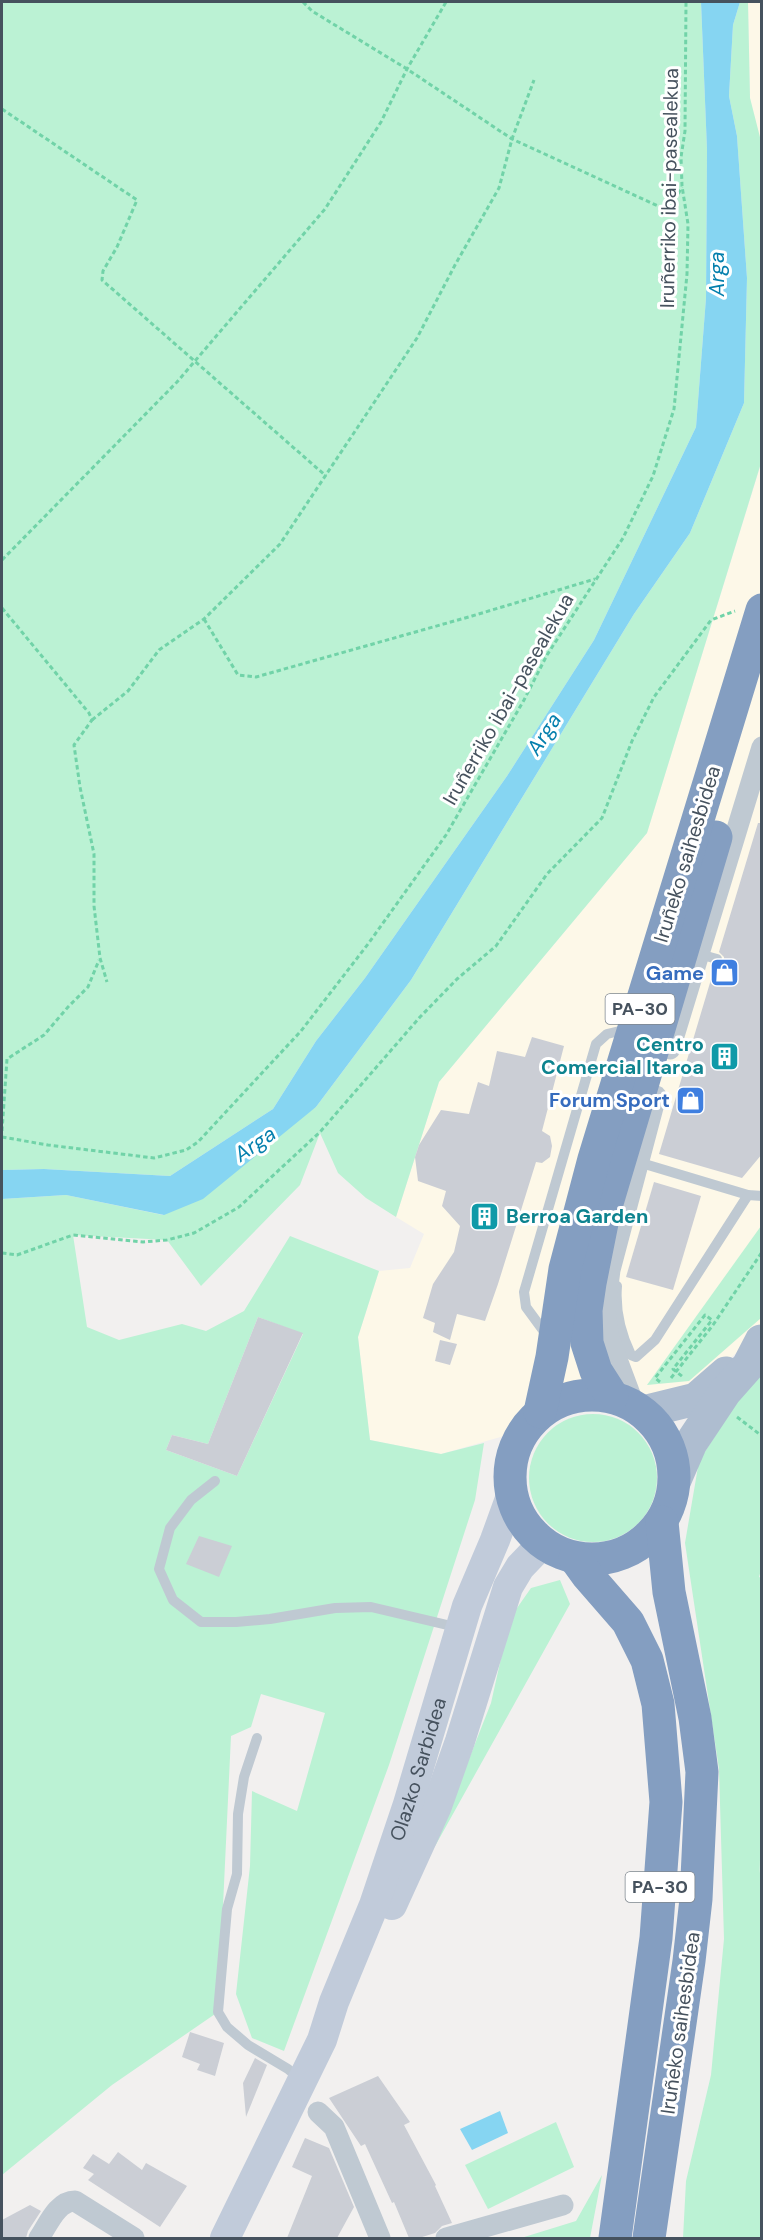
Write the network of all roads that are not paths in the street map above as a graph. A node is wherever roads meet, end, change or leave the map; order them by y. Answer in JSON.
{"nodes":[{"id":1,"x":752,"y":611,"type":"edge"},
{"id":2,"x":762,"y":688,"type":"edge"},
{"id":3,"x":762,"y":747,"type":"edge"},
{"id":4,"x":638,"y":1162,"type":"junction"},
{"id":5,"x":748,"y":1195,"type":"junction"},
{"id":6,"x":762,"y":1196,"type":"edge"},
{"id":7,"x":618,"y":1235,"type":"junction"},
{"id":8,"x":761,"y":1341,"type":"edge"},
{"id":9,"x":630,"y":1405,"type":"junction"},
{"id":10,"x":540,"y":1412,"type":"junction"},
{"id":11,"x":675,"y":1480,"type":"junction"},
{"id":12,"x":215,"y":1481,"type":"dead end"},
{"id":13,"x":512,"y":1496,"type":"junction"},
{"id":14,"x":662,"y":1522,"type":"junction"},
{"id":15,"x":543,"y":1543,"type":"junction"},
{"id":16,"x":575,"y":1558,"type":"junction"},
{"id":17,"x":460,"y":1628,"type":"junction"},
{"id":18,"x":257,"y":1738,"type":"dead end"},
{"id":19,"x":689,"y":1961,"type":"junction"},
{"id":20,"x":322,"y":2040,"type":"junction"},
{"id":21,"x":302,"y":2081,"type":"junction"},
{"id":22,"x":318,"y":2112,"type":"dead end"},
{"id":23,"x":563,"y":2205,"type":"dead end"},
{"id":24,"x":39,"y":2238,"type":"edge"},
{"id":25,"x":134,"y":2238,"type":"edge"},
{"id":26,"x":225,"y":2238,"type":"edge"},
{"id":27,"x":380,"y":2238,"type":"edge"},
{"id":28,"x":446,"y":2238,"type":"edge"},
{"id":29,"x":615,"y":2238,"type":"edge"},
{"id":30,"x":649,"y":2238,"type":"edge"},
{"id":31,"x":664,"y":2238,"type":"edge"}],
"edges":[{"from":1,"to":10,"type":"highway","name":"Iruñeko saihesbidea","number":"PA-30"},
{"from":2,"to":9,"type":"highway","name":"Iruñeko saihesbidea","number":"PA-30"},
{"from":3,"to":4,"type":"street"},
{"from":4,"to":5,"type":"lane"},
{"from":4,"to":7,"type":"street"},
{"from":5,"to":6,"type":"lane"},
{"from":5,"to":7,"type":"lane"},
{"from":7,"to":9,"type":"street"},
{"from":8,"to":9,"type":"main road"},
{"from":8,"to":11,"type":"main road"},
{"from":9,"to":10,"type":"highway","number":"PA-30"},
{"from":9,"to":11,"type":"highway","number":"PA-30"},
{"from":10,"to":13,"type":"highway","number":"PA-30"},
{"from":11,"to":14,"type":"highway","number":"PA-30"},
{"from":12,"to":17,"type":"lane"},
{"from":13,"to":15,"type":"highway","number":"PA-30"},
{"from":13,"to":17,"type":"street","name":"Olazko Sarbidea"},
{"from":14,"to":16,"type":"highway","number":"PA-30"},
{"from":14,"to":19,"type":"highway","name":"Iruñeko saihesbidea","number":"PA-30"},
{"from":15,"to":16,"type":"highway","number":"PA-30"},
{"from":15,"to":20,"type":"street","name":"Olazko Sarbidea"},
{"from":16,"to":29,"type":"highway","name":"Iruñeko saihesbidea","number":"PA-30"},
{"from":17,"to":20,"type":"street","name":"Olazko Sarbidea"},
{"from":18,"to":21,"type":"lane"},
{"from":19,"to":30,"type":"highway","name":"Iruñeko saihesbidea","number":"PA-30"},
{"from":19,"to":31,"type":"highway"},
{"from":20,"to":21,"type":"street","name":"Olazko Sarbidea"},
{"from":21,"to":26,"type":"street","name":"Olazko Sarbidea"},
{"from":22,"to":27,"type":"street"},
{"from":23,"to":28,"type":"street"},
{"from":24,"to":25,"type":"street"}]}
